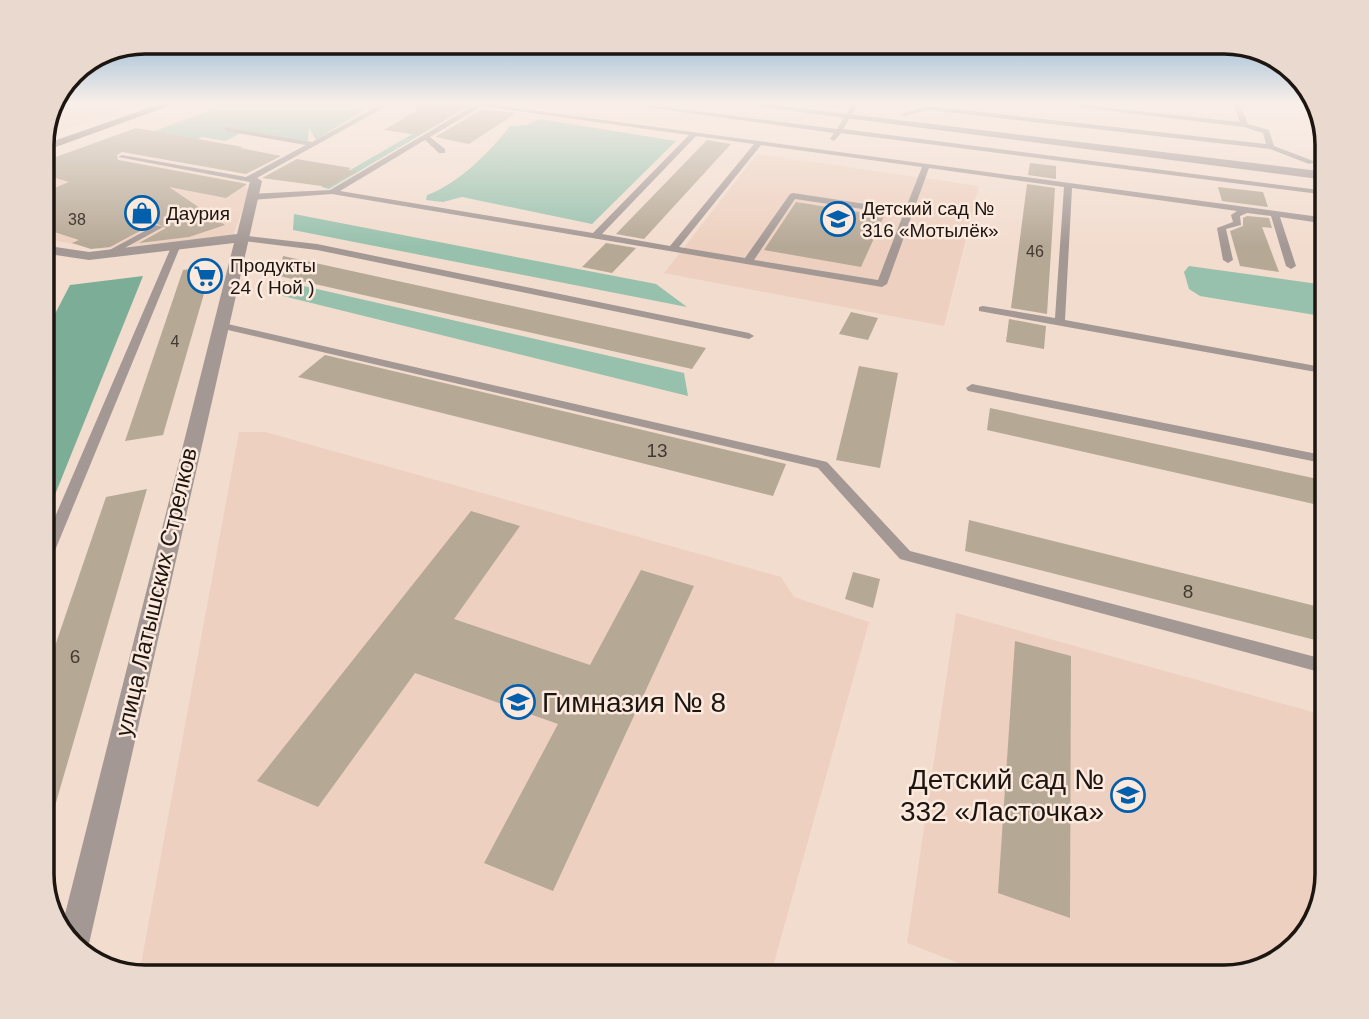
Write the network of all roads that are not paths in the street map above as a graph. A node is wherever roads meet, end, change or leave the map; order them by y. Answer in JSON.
{"nodes":[{"id":1,"x":301,"y":151,"type":"edge"},
{"id":2,"x":402,"y":151,"type":"edge"},
{"id":3,"x":678,"y":151,"type":"edge"},
{"id":4,"x":753,"y":151,"type":"edge"},
{"id":5,"x":815,"y":151,"type":"edge"},
{"id":6,"x":986,"y":151,"type":"edge"},
{"id":7,"x":1149,"y":151,"type":"edge"},
{"id":8,"x":1214,"y":151,"type":"edge"},
{"id":9,"x":1281,"y":151,"type":"edge"},
{"id":10,"x":826,"y":152,"type":"joint"},
{"id":11,"x":122,"y":157,"type":"dead end"},
{"id":12,"x":1312,"y":162,"type":"junction"},
{"id":13,"x":1315,"y":162,"type":"edge"},
{"id":14,"x":926,"y":166,"type":"junction"},
{"id":15,"x":1315,"y":174,"type":"edge"},
{"id":16,"x":251,"y":180,"type":"junction"},
{"id":17,"x":1068,"y":185,"type":"junction"},
{"id":18,"x":332,"y":191,"type":"junction"},
{"id":19,"x":1315,"y":192,"type":"edge"},
{"id":20,"x":251,"y":197,"type":"junction"},
{"id":21,"x":1246,"y":210,"type":"junction"},
{"id":22,"x":909,"y":213,"type":"junction"},
{"id":23,"x":1275,"y":214,"type":"junction"},
{"id":24,"x":1315,"y":219,"type":"edge"},
{"id":25,"x":159,"y":226,"type":"dead end"},
{"id":26,"x":595,"y":236,"type":"junction"},
{"id":27,"x":240,"y":238,"type":"junction"},
{"id":28,"x":175,"y":247,"type":"junction"},
{"id":29,"x":672,"y":250,"type":"junction"},
{"id":30,"x":54,"y":253,"type":"edge"},
{"id":31,"x":107,"y":254,"type":"junction"},
{"id":32,"x":1228,"y":260,"type":"dead end"},
{"id":33,"x":748,"y":261,"type":"junction"},
{"id":34,"x":1291,"y":266,"type":"dead end"},
{"id":35,"x":983,"y":309,"type":"dead end"},
{"id":36,"x":1060,"y":322,"type":"junction"},
{"id":37,"x":219,"y":325,"type":"junction"},
{"id":38,"x":749,"y":336,"type":"dead end"},
{"id":39,"x":1315,"y":368,"type":"edge"},
{"id":40,"x":972,"y":388,"type":"dead end"},
{"id":41,"x":1315,"y":458,"type":"edge"},
{"id":42,"x":54,"y":536,"type":"edge"},
{"id":43,"x":1315,"y":664,"type":"edge"},
{"id":44,"x":75,"y":932,"type":"edge"}],
"edges":[{"from":1,"to":16,"type":"lane"},
{"from":2,"to":18,"type":"lane"},
{"from":3,"to":26,"type":"lane"},
{"from":4,"to":29,"type":"lane"},
{"from":5,"to":10,"type":"lane"},
{"from":6,"to":19,"type":"lane"},
{"from":7,"to":15,"type":"street"},
{"from":8,"to":12,"type":"street"},
{"from":9,"to":12,"type":"lane"},
{"from":10,"to":14,"type":"lane"},
{"from":11,"to":16,"type":"lane"},
{"from":12,"to":13,"type":"street"},
{"from":14,"to":17,"type":"lane"},
{"from":14,"to":22,"type":"lane"},
{"from":16,"to":20,"type":"street","name":"улица Латышских Стрелков"},
{"from":17,"to":21,"type":"lane"},
{"from":17,"to":36,"type":"lane"},
{"from":18,"to":20,"type":"lane"},
{"from":18,"to":26,"type":"lane"},
{"from":20,"to":27,"type":"street","name":"улица Латышских Стрелков"},
{"from":21,"to":23,"type":"lane"},
{"from":21,"to":32,"type":"lane"},
{"from":22,"to":33,"type":"lane"},
{"from":22,"to":33,"type":"lane"},
{"from":23,"to":24,"type":"lane"},
{"from":23,"to":34,"type":"lane"},
{"from":25,"to":31,"type":"lane"},
{"from":26,"to":29,"type":"lane"},
{"from":27,"to":28,"type":"street"},
{"from":27,"to":37,"type":"street","name":"улица Латышских Стрелков"},
{"from":27,"to":38,"type":"lane"},
{"from":28,"to":31,"type":"street"},
{"from":28,"to":42,"type":"lane"},
{"from":29,"to":33,"type":"lane"},
{"from":30,"to":31,"type":"street"},
{"from":35,"to":36,"type":"lane"},
{"from":36,"to":39,"type":"lane"},
{"from":37,"to":43,"type":"lane"},
{"from":37,"to":44,"type":"street","name":"улица Латышских Стрелков"},
{"from":40,"to":41,"type":"lane"}]}
